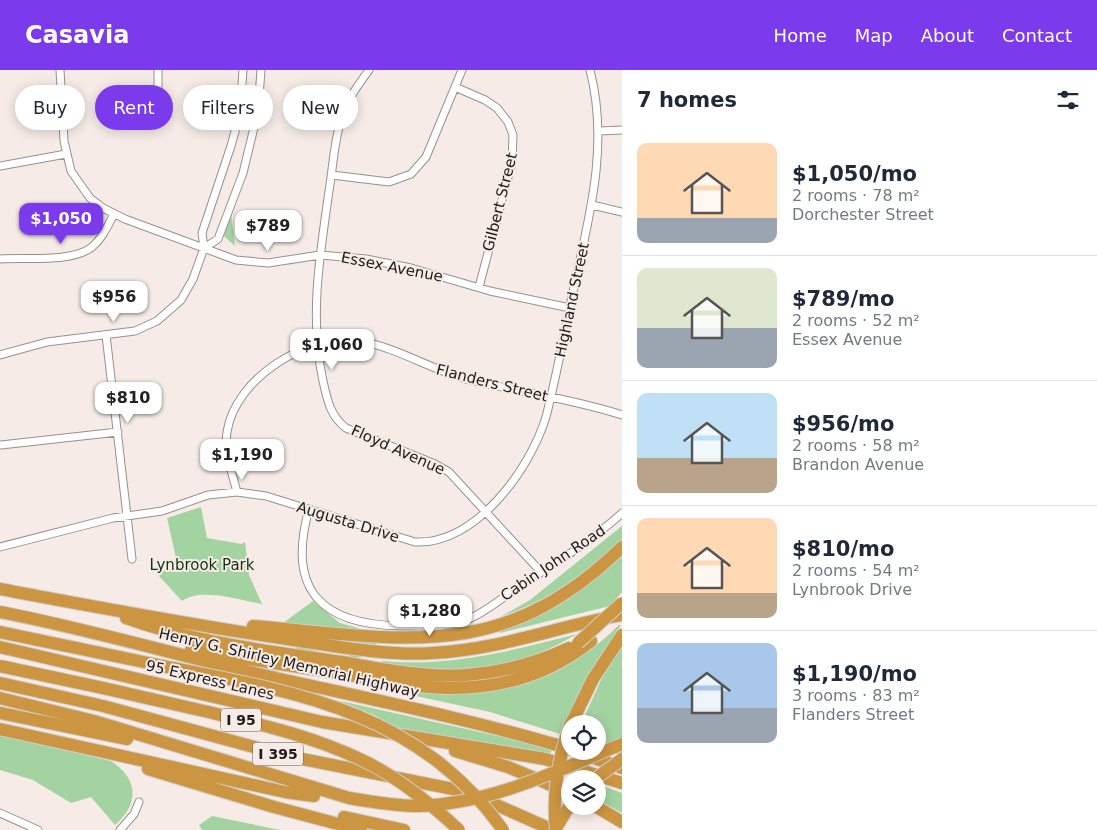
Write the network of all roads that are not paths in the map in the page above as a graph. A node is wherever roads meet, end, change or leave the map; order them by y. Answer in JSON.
{"nodes":[{"id":1,"x":60,"y":70,"type":"edge"},
{"id":2,"x":158,"y":70,"type":"edge"},
{"id":3,"x":243,"y":70,"type":"edge"},
{"id":4,"x":261,"y":70,"type":"edge"},
{"id":5,"x":369,"y":70,"type":"edge"},
{"id":6,"x":462,"y":70,"type":"edge"},
{"id":7,"x":590,"y":70,"type":"edge"},
{"id":8,"x":158,"y":85,"type":"edge"},
{"id":9,"x":455,"y":87,"type":"junction"},
{"id":10,"x":622,"y":130,"type":"edge"},
{"id":11,"x":599,"y":131,"type":"junction"},
{"id":12,"x":66,"y":154,"type":"junction"},
{"id":13,"x":0,"y":166,"type":"edge"},
{"id":14,"x":332,"y":175,"type":"junction"},
{"id":15,"x":592,"y":205,"type":"junction"},
{"id":16,"x":622,"y":212,"type":"edge"},
{"id":17,"x":114,"y":214,"type":"junction"},
{"id":18,"x":204,"y":248,"type":"junction"},
{"id":19,"x":320,"y":255,"type":"junction"},
{"id":20,"x":0,"y":259,"type":"edge"},
{"id":21,"x":479,"y":287,"type":"junction"},
{"id":22,"x":570,"y":308,"type":"junction"},
{"id":23,"x":106,"y":335,"type":"junction"},
{"id":24,"x":317,"y":344,"type":"junction"},
{"id":25,"x":0,"y":355,"type":"edge"},
{"id":26,"x":551,"y":398,"type":"junction"},
{"id":27,"x":622,"y":415,"type":"edge"},
{"id":28,"x":118,"y":432,"type":"junction"},
{"id":29,"x":1,"y":445,"type":"edge"},
{"id":30,"x":236,"y":492,"type":"junction"},
{"id":31,"x":309,"y":509,"type":"junction"},
{"id":32,"x":485,"y":510,"type":"junction"},
{"id":33,"x":622,"y":513,"type":"edge"},
{"id":34,"x":127,"y":516,"type":"junction"},
{"id":35,"x":0,"y":547,"type":"edge"},
{"id":36,"x":622,"y":547,"type":"edge"},
{"id":37,"x":132,"y":559,"type":"dead end"},
{"id":38,"x":541,"y":572,"type":"junction"},
{"id":39,"x":0,"y":589,"type":"edge"},
{"id":40,"x":622,"y":604,"type":"edge"},
{"id":41,"x":95,"y":607,"type":"junction"},
{"id":42,"x":0,"y":612,"type":"edge"},
{"id":43,"x":622,"y":614,"type":"edge"},
{"id":44,"x":148,"y":616,"type":"junction"},
{"id":45,"x":0,"y":632,"type":"edge"},
{"id":46,"x":98,"y":633,"type":"junction"},
{"id":47,"x":622,"y":635,"type":"edge"},
{"id":48,"x":0,"y":647,"type":"edge"},
{"id":49,"x":0,"y":666,"type":"edge"},
{"id":50,"x":0,"y":684,"type":"edge"},
{"id":51,"x":0,"y":698,"type":"edge"},
{"id":52,"x":0,"y":713,"type":"edge"},
{"id":53,"x":575,"y":715,"type":"edge"},
{"id":54,"x":0,"y":729,"type":"edge"},
{"id":55,"x":414,"y":739,"type":"junction"},
{"id":56,"x":60,"y":742,"type":"junction"},
{"id":57,"x":622,"y":744,"type":"edge"},
{"id":58,"x":561,"y":748,"type":"edge"},
{"id":59,"x":210,"y":757,"type":"junction"},
{"id":60,"x":561,"y":759,"type":"edge"},
{"id":61,"x":600,"y":760,"type":"edge"},
{"id":62,"x":622,"y":760,"type":"edge"},
{"id":63,"x":622,"y":768,"type":"edge"},
{"id":64,"x":606,"y":771,"type":"edge"},
{"id":65,"x":622,"y":783,"type":"edge"},
{"id":66,"x":561,"y":789,"type":"edge"},
{"id":67,"x":236,"y":794,"type":"junction"},
{"id":68,"x":349,"y":798,"type":"junction"},
{"id":69,"x":139,"y":802,"type":"dead end"},
{"id":70,"x":0,"y":812,"type":"edge"},
{"id":71,"x":606,"y":813,"type":"edge"},
{"id":72,"x":564,"y":815,"type":"edge"},
{"id":73,"x":622,"y":822,"type":"edge"},
{"id":74,"x":38,"y":830,"type":"edge"},
{"id":75,"x":120,"y":830,"type":"edge"},
{"id":76,"x":361,"y":830,"type":"edge"},
{"id":77,"x":404,"y":830,"type":"edge"},
{"id":78,"x":458,"y":830,"type":"edge"},
{"id":79,"x":503,"y":830,"type":"edge"},
{"id":80,"x":555,"y":830,"type":"edge"}],
"edges":[{"from":1,"to":12,"type":"street","name":"Essex Avenue"},
{"from":2,"to":8,"type":"street"},
{"from":3,"to":18,"type":"street"},
{"from":4,"to":18,"type":"street"},
{"from":5,"to":14,"type":"street","name":"Floyd Avenue"},
{"from":6,"to":9,"type":"street"},
{"from":7,"to":11,"type":"street","name":"Highland Street"},
{"from":9,"to":14,"type":"street"},
{"from":9,"to":21,"type":"street","name":"Gilbert Street"},
{"from":10,"to":11,"type":"street"},
{"from":11,"to":15,"type":"street","name":"Highland Street"},
{"from":12,"to":13,"type":"street"},
{"from":12,"to":17,"type":"street","name":"Essex Avenue"},
{"from":14,"to":19,"type":"street","name":"Floyd Avenue"},
{"from":15,"to":16,"type":"street"},
{"from":15,"to":22,"type":"street","name":"Highland Street"},
{"from":17,"to":18,"type":"street","name":"Essex Avenue"},
{"from":17,"to":20,"type":"street"},
{"from":18,"to":19,"type":"street","name":"Essex Avenue"},
{"from":18,"to":23,"type":"street"},
{"from":19,"to":21,"type":"street","name":"Essex Avenue"},
{"from":19,"to":24,"type":"street","name":"Floyd Avenue"},
{"from":21,"to":22,"type":"street","name":"Essex Avenue"},
{"from":22,"to":26,"type":"street","name":"Highland Street"},
{"from":23,"to":25,"type":"street"},
{"from":23,"to":28,"type":"street"},
{"from":24,"to":26,"type":"street","name":"Flanders Street"},
{"from":24,"to":30,"type":"street","name":"Flanders Street"},
{"from":24,"to":32,"type":"street","name":"Floyd Avenue"},
{"from":26,"to":27,"type":"street","name":"Flanders Street"},
{"from":26,"to":32,"type":"street","name":"Highland Street"},
{"from":28,"to":29,"type":"street"},
{"from":28,"to":34,"type":"street"},
{"from":30,"to":31,"type":"street","name":"Augusta Drive"},
{"from":30,"to":34,"type":"street","name":"Augusta Drive"},
{"from":31,"to":32,"type":"street","name":"Augusta Drive"},
{"from":31,"to":38,"type":"street","name":"Cabin John Road"},
{"from":32,"to":38,"type":"street","name":"Floyd Avenue"},
{"from":33,"to":38,"type":"street","name":"Cabin John Road"},
{"from":34,"to":35,"type":"street","name":"Augusta Drive"},
{"from":34,"to":37,"type":"street"},
{"from":36,"to":44,"type":"highway"},
{"from":39,"to":41,"type":"highway"},
{"from":40,"to":41,"type":"highway","bridge":true},
{"from":40,"to":46,"type":"highway","bridge":true},
{"from":41,"to":44,"type":"highway"},
{"from":42,"to":46,"type":"highway","name":"Henry G. Shirley Memorial Highway"},
{"from":43,"to":44,"type":"highway"},
{"from":45,"to":79,"type":"highway","number":"I 95","bridge":true},
{"from":46,"to":58,"type":"highway","name":"Henry G. Shirley Memorial Highway"},
{"from":47,"to":53,"type":"highway"},
{"from":48,"to":55,"type":"highway","name":"95 Express Lanes"},
{"from":49,"to":78,"type":"highway","number":"I 95","bridge":true},
{"from":50,"to":80,"type":"highway","number":"I 395"},
{"from":51,"to":59,"type":"highway"},
{"from":52,"to":59,"type":"highway"},
{"from":54,"to":56,"type":"highway"},
{"from":55,"to":65,"type":"highway"},
{"from":55,"to":66,"type":"highway"},
{"from":56,"to":67,"type":"highway"},
{"from":56,"to":68,"type":"highway"},
{"from":57,"to":68,"type":"highway","bridge":true},
{"from":59,"to":68,"type":"highway"},
{"from":60,"to":80,"type":"highway","bridge":true},
{"from":61,"to":63,"type":"highway"},
{"from":62,"to":64,"type":"highway","bridge":true},
{"from":67,"to":76,"type":"highway"},
{"from":67,"to":77,"type":"highway"},
{"from":69,"to":75,"type":"street"},
{"from":70,"to":74,"type":"street"},
{"from":71,"to":73,"type":"highway"},
{"from":72,"to":80,"type":"highway","bridge":true}]}
